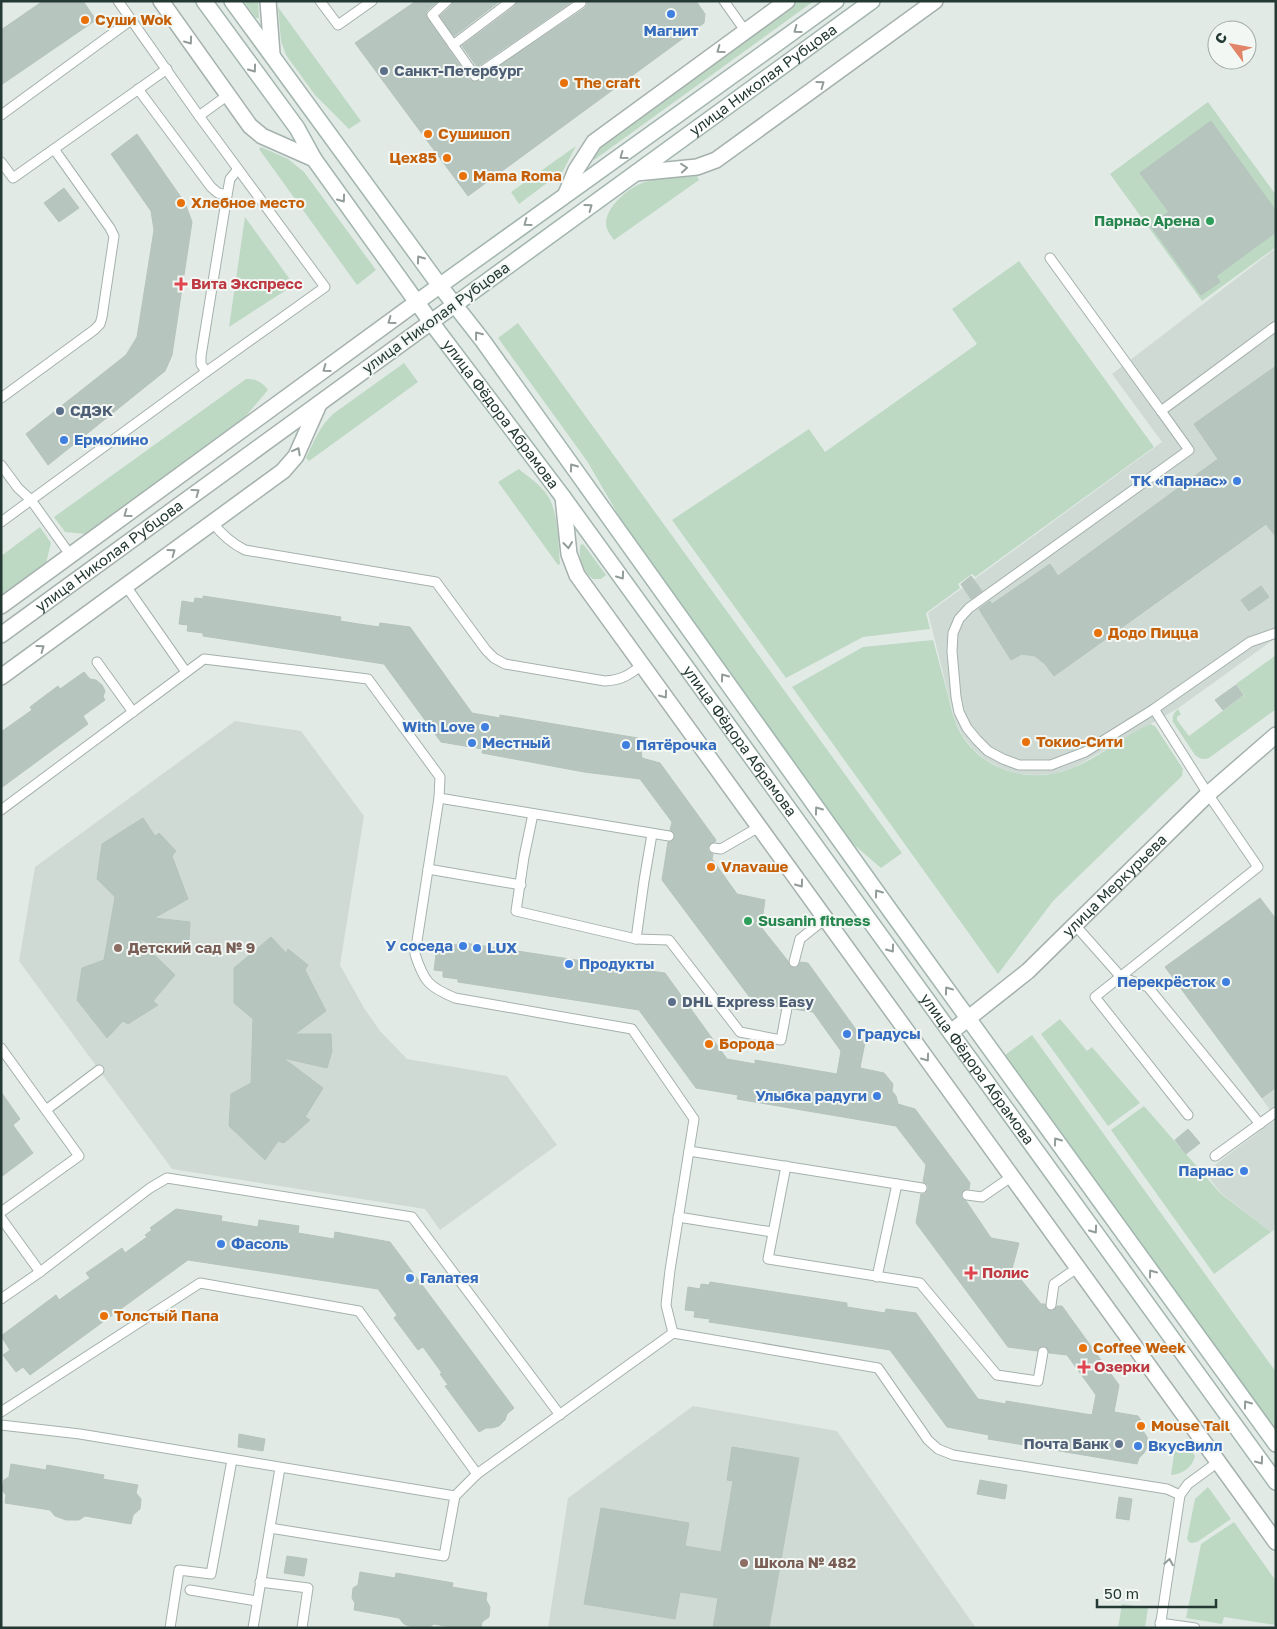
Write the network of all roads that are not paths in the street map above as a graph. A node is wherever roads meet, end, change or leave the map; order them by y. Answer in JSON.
{"nodes":[{"id":1,"x":118,"y":1,"type":"edge"},
{"id":2,"x":161,"y":1,"type":"edge"},
{"id":3,"x":204,"y":1,"type":"edge"},
{"id":4,"x":232,"y":1,"type":"edge"},
{"id":5,"x":268,"y":1,"type":"edge"},
{"id":6,"x":320,"y":1,"type":"edge"},
{"id":7,"x":372,"y":1,"type":"edge"},
{"id":8,"x":447,"y":1,"type":"edge"},
{"id":9,"x":512,"y":1,"type":"edge"},
{"id":10,"x":580,"y":1,"type":"edge"},
{"id":11,"x":724,"y":1,"type":"edge"},
{"id":12,"x":787,"y":1,"type":"edge"},
{"id":13,"x":836,"y":1,"type":"edge"},
{"id":14,"x":872,"y":1,"type":"edge"},
{"id":15,"x":935,"y":1,"type":"edge"},
{"id":16,"x":131,"y":20,"type":"junction"},
{"id":17,"x":746,"y":32,"type":"junction"},
{"id":18,"x":453,"y":45,"type":"junction"},
{"id":19,"x":272,"y":54,"type":"junction"},
{"id":20,"x":166,"y":69,"type":"junction"},
{"id":21,"x":138,"y":89,"type":"junction"},
{"id":22,"x":228,"y":95,"type":"junction"},
{"id":23,"x":1,"y":115,"type":"edge"},
{"id":24,"x":200,"y":116,"type":"junction"},
{"id":25,"x":54,"y":149,"type":"junction"},
{"id":26,"x":314,"y":159,"type":"junction"},
{"id":27,"x":1,"y":162,"type":"edge"},
{"id":28,"x":238,"y":168,"type":"junction"},
{"id":29,"x":636,"y":173,"type":"junction"},
{"id":30,"x":566,"y":194,"type":"junction"},
{"id":31,"x":226,"y":195,"type":"junction"},
{"id":32,"x":1050,"y":258,"type":"dead end"},
{"id":33,"x":440,"y":286,"type":"junction"},
{"id":34,"x":417,"y":302,"type":"junction"},
{"id":35,"x":454,"y":305,"type":"junction"},
{"id":36,"x":432,"y":322,"type":"junction"},
{"id":37,"x":1276,"y":326,"type":"edge"},
{"id":38,"x":206,"y":372,"type":"junction"},
{"id":39,"x":1,"y":398,"type":"edge"},
{"id":40,"x":320,"y":402,"type":"junction"},
{"id":41,"x":1161,"y":411,"type":"junction"},
{"id":42,"x":1,"y":465,"type":"edge"},
{"id":43,"x":563,"y":496,"type":"junction"},
{"id":44,"x":31,"y":500,"type":"junction"},
{"id":45,"x":1,"y":522,"type":"edge"},
{"id":46,"x":213,"y":523,"type":"junction"},
{"id":47,"x":71,"y":556,"type":"junction"},
{"id":48,"x":126,"y":586,"type":"junction"},
{"id":49,"x":1,"y":606,"type":"edge"},
{"id":50,"x":1276,"y":633,"type":"edge"},
{"id":51,"x":1,"y":635,"type":"edge"},
{"id":52,"x":97,"y":662,"type":"dead end"},
{"id":53,"x":642,"y":665,"type":"junction"},
{"id":54,"x":186,"y":672,"type":"junction"},
{"id":55,"x":1,"y":677,"type":"edge"},
{"id":56,"x":1154,"y":709,"type":"junction"},
{"id":57,"x":133,"y":712,"type":"junction"},
{"id":58,"x":1276,"y":735,"type":"edge"},
{"id":59,"x":1208,"y":794,"type":"junction"},
{"id":60,"x":439,"y":798,"type":"junction"},
{"id":61,"x":1,"y":810,"type":"edge"},
{"id":62,"x":533,"y":814,"type":"junction"},
{"id":63,"x":759,"y":827,"type":"junction"},
{"id":64,"x":652,"y":834,"type":"junction"},
{"id":65,"x":669,"y":836,"type":"dead end"},
{"id":66,"x":714,"y":848,"type":"dead end"},
{"id":67,"x":428,"y":869,"type":"junction"},
{"id":68,"x":521,"y":885,"type":"junction"},
{"id":69,"x":825,"y":919,"type":"junction"},
{"id":70,"x":1075,"y":925,"type":"junction"},
{"id":71,"x":636,"y":939,"type":"junction"},
{"id":72,"x":794,"y":962,"type":"dead end"},
{"id":73,"x":1121,"y":978,"type":"junction"},
{"id":74,"x":787,"y":1008,"type":"dead end"},
{"id":75,"x":968,"y":1019,"type":"junction"},
{"id":76,"x":951,"y":1032,"type":"junction"},
{"id":77,"x":1,"y":1048,"type":"edge"},
{"id":78,"x":99,"y":1070,"type":"dead end"},
{"id":79,"x":46,"y":1110,"type":"junction"},
{"id":80,"x":1276,"y":1112,"type":"edge"},
{"id":81,"x":1188,"y":1115,"type":"dead end"},
{"id":82,"x":1260,"y":1124,"type":"junction"},
{"id":83,"x":689,"y":1151,"type":"junction"},
{"id":84,"x":1215,"y":1156,"type":"dead end"},
{"id":85,"x":786,"y":1166,"type":"junction"},
{"id":86,"x":1011,"y":1177,"type":"junction"},
{"id":87,"x":897,"y":1184,"type":"junction"},
{"id":88,"x":922,"y":1188,"type":"dead end"},
{"id":89,"x":967,"y":1195,"type":"dead end"},
{"id":90,"x":1,"y":1212,"type":"edge"},
{"id":91,"x":678,"y":1217,"type":"junction"},
{"id":92,"x":1,"y":1218,"type":"edge"},
{"id":93,"x":772,"y":1232,"type":"junction"},
{"id":94,"x":1077,"y":1268,"type":"junction"},
{"id":95,"x":40,"y":1272,"type":"junction"},
{"id":96,"x":877,"y":1277,"type":"junction"},
{"id":97,"x":1,"y":1300,"type":"edge"},
{"id":98,"x":1051,"y":1305,"type":"dead end"},
{"id":99,"x":673,"y":1333,"type":"junction"},
{"id":100,"x":1043,"y":1352,"type":"dead end"},
{"id":101,"x":1,"y":1412,"type":"edge"},
{"id":102,"x":560,"y":1415,"type":"junction"},
{"id":103,"x":1,"y":1424,"type":"edge"},
{"id":104,"x":1276,"y":1444,"type":"edge"},
{"id":105,"x":232,"y":1460,"type":"junction"},
{"id":106,"x":1218,"y":1462,"type":"junction"},
{"id":107,"x":280,"y":1468,"type":"junction"},
{"id":108,"x":477,"y":1474,"type":"junction"},
{"id":109,"x":1276,"y":1482,"type":"edge"},
{"id":110,"x":1180,"y":1495,"type":"junction"},
{"id":111,"x":455,"y":1496,"type":"junction"},
{"id":112,"x":270,"y":1528,"type":"junction"},
{"id":113,"x":1276,"y":1542,"type":"edge"},
{"id":114,"x":260,"y":1582,"type":"junction"},
{"id":115,"x":190,"y":1590,"type":"dead end"},
{"id":116,"x":257,"y":1601,"type":"junction"},
{"id":117,"x":1160,"y":1625,"type":"edge"},
{"id":118,"x":170,"y":1628,"type":"edge"},
{"id":119,"x":253,"y":1628,"type":"edge"},
{"id":120,"x":302,"y":1628,"type":"edge"},
{"id":121,"x":1195,"y":1628,"type":"edge"}],
"edges":[{"from":1,"to":16,"type":"lane"},
{"from":2,"to":22,"type":"street","one_way":true},
{"from":3,"to":26,"type":"street","name":"улица Фёдора Абрамова","one_way":true},
{"from":4,"to":19,"type":"street","name":"улица Фёдора Абрамова"},
{"from":5,"to":19,"type":"street"},
{"from":6,"to":7,"type":"lane"},
{"from":8,"to":18,"type":"lane"},
{"from":9,"to":18,"type":"lane"},
{"from":10,"to":18,"type":"lane"},
{"from":11,"to":17,"type":"lane"},
{"from":12,"to":17,"type":"street"},
{"from":13,"to":30,"type":"street","name":"улица Николая Рубцова","one_way":true},
{"from":14,"to":29,"type":"street","name":"улица Николая Рубцова"},
{"from":29,"to":15,"type":"street","one_way":true},
{"from":16,"to":20,"type":"lane"},
{"from":16,"to":23,"type":"lane"},
{"from":17,"to":30,"type":"street","one_way":true},
{"from":33,"to":19,"type":"street","name":"улица Фёдора Абрамова","one_way":true},
{"from":20,"to":21,"type":"lane"},
{"from":20,"to":24,"type":"lane"},
{"from":21,"to":25,"type":"lane"},
{"from":21,"to":31,"type":"lane"},
{"from":22,"to":24,"type":"lane"},
{"from":22,"to":26,"type":"street"},
{"from":24,"to":28,"type":"lane"},
{"from":25,"to":27,"type":"lane"},
{"from":25,"to":39,"type":"lane"},
{"from":26,"to":34,"type":"street","name":"улица Фёдора Абрамова","one_way":true},
{"from":28,"to":31,"type":"lane"},
{"from":28,"to":38,"type":"lane"},
{"from":35,"to":29,"type":"street","name":"улица Николая Рубцова","one_way":true},
{"from":30,"to":33,"type":"street","name":"улица Николая Рубцова","one_way":true},
{"from":31,"to":38,"type":"lane"},
{"from":32,"to":41,"type":"lane"},
{"from":33,"to":34,"type":"street","name":"улица Николая Рубцова"},
{"from":33,"to":35,"type":"street","name":"улица Фёдора Абрамова"},
{"from":34,"to":36,"type":"street","name":"улица Фёдора Абрамова"},
{"from":34,"to":47,"type":"street","name":"улица Николая Рубцова","one_way":true},
{"from":35,"to":36,"type":"street","name":"улица Николая Рубцова"},
{"from":75,"to":35,"type":"street","name":"улица Фёдора Абрамова","one_way":true},
{"from":36,"to":40,"type":"street","name":"улица Николая Рубцова"},
{"from":36,"to":43,"type":"street","name":"улица Фёдора Абрамова"},
{"from":37,"to":41,"type":"lane"},
{"from":38,"to":44,"type":"lane"},
{"from":46,"to":40,"type":"street","one_way":true},
{"from":51,"to":40,"type":"street","name":"улица Николая Рубцова","one_way":true},
{"from":41,"to":56,"type":"lane"},
{"from":42,"to":44,"type":"lane"},
{"from":43,"to":53,"type":"street","one_way":true},
{"from":43,"to":76,"type":"street","name":"улица Фёдора Абрамова","one_way":true},
{"from":44,"to":45,"type":"lane"},
{"from":44,"to":47,"type":"lane"},
{"from":48,"to":46,"type":"street","one_way":true},
{"from":46,"to":53,"type":"lane"},
{"from":47,"to":49,"type":"street","name":"улица Николая Рубцова"},
{"from":48,"to":54,"type":"lane"},
{"from":55,"to":48,"type":"street","one_way":true},
{"from":50,"to":56,"type":"lane"},
{"from":52,"to":57,"type":"lane"},
{"from":53,"to":63,"type":"street","one_way":true},
{"from":54,"to":57,"type":"lane"},
{"from":54,"to":60,"type":"lane"},
{"from":56,"to":59,"type":"lane"},
{"from":57,"to":61,"type":"lane"},
{"from":58,"to":59,"type":"street","name":"улица Меркурьева"},
{"from":59,"to":70,"type":"street","name":"улица Меркурьева"},
{"from":59,"to":73,"type":"lane"},
{"from":60,"to":62,"type":"lane"},
{"from":60,"to":67,"type":"lane"},
{"from":62,"to":64,"type":"lane"},
{"from":62,"to":68,"type":"lane"},
{"from":63,"to":66,"type":"lane"},
{"from":63,"to":69,"type":"street","one_way":true},
{"from":64,"to":65,"type":"lane"},
{"from":64,"to":71,"type":"lane"},
{"from":67,"to":68,"type":"lane"},
{"from":67,"to":83,"type":"lane"},
{"from":68,"to":71,"type":"lane"},
{"from":69,"to":72,"type":"lane"},
{"from":69,"to":86,"type":"street","one_way":true},
{"from":70,"to":73,"type":"lane"},
{"from":70,"to":75,"type":"street","name":"улица Меркурьева"},
{"from":71,"to":74,"type":"lane"},
{"from":73,"to":81,"type":"lane"},
{"from":73,"to":82,"type":"lane"},
{"from":75,"to":76,"type":"street","name":"улица Меркурьева"},
{"from":104,"to":75,"type":"street","name":"улица Фёдора Абрамова","one_way":true},
{"from":76,"to":109,"type":"street","name":"улица Фёдора Абрамова","one_way":true},
{"from":77,"to":79,"type":"lane"},
{"from":78,"to":79,"type":"lane"},
{"from":79,"to":90,"type":"lane"},
{"from":80,"to":82,"type":"lane"},
{"from":82,"to":84,"type":"lane"},
{"from":83,"to":85,"type":"lane"},
{"from":83,"to":91,"type":"lane"},
{"from":85,"to":87,"type":"lane"},
{"from":85,"to":93,"type":"lane"},
{"from":86,"to":89,"type":"lane"},
{"from":86,"to":94,"type":"street"},
{"from":87,"to":88,"type":"lane"},
{"from":87,"to":96,"type":"lane"},
{"from":91,"to":93,"type":"lane"},
{"from":91,"to":99,"type":"lane"},
{"from":92,"to":95,"type":"lane"},
{"from":93,"to":96,"type":"lane"},
{"from":94,"to":98,"type":"lane"},
{"from":94,"to":106,"type":"street"},
{"from":95,"to":97,"type":"lane"},
{"from":95,"to":102,"type":"lane"},
{"from":96,"to":100,"type":"lane"},
{"from":99,"to":102,"type":"lane"},
{"from":99,"to":110,"type":"lane"},
{"from":101,"to":108,"type":"lane"},
{"from":102,"to":108,"type":"lane"},
{"from":103,"to":105,"type":"lane"},
{"from":105,"to":107,"type":"lane"},
{"from":105,"to":118,"type":"lane"},
{"from":106,"to":110,"type":"lane"},
{"from":106,"to":113,"type":"street"},
{"from":107,"to":111,"type":"lane"},
{"from":107,"to":112,"type":"lane"},
{"from":108,"to":111,"type":"lane"},
{"from":117,"to":110,"type":"lane","one_way":true},
{"from":111,"to":112,"type":"lane"},
{"from":112,"to":114,"type":"lane"},
{"from":114,"to":116,"type":"lane"},
{"from":114,"to":120,"type":"lane"},
{"from":115,"to":116,"type":"lane"},
{"from":116,"to":119,"type":"lane"},
{"from":117,"to":121,"type":"lane"}]}
